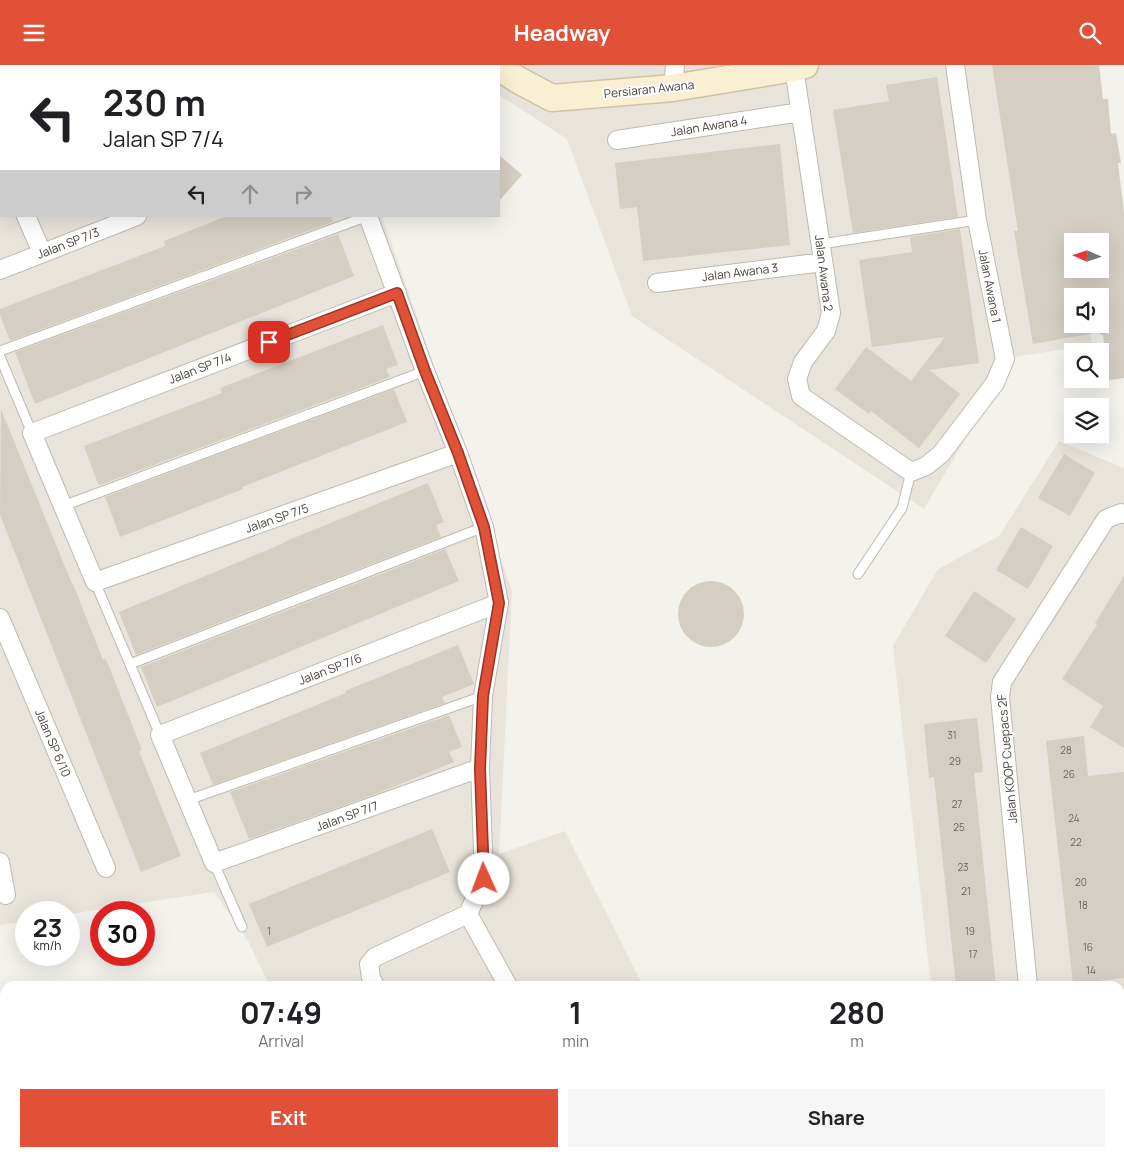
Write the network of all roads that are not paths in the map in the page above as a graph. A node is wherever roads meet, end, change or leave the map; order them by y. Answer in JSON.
{"nodes":[{"id":1,"x":955,"y":65,"type":"edge"},
{"id":2,"x":800,"y":67,"type":"edge"},
{"id":3,"x":506,"y":69,"type":"edge"},
{"id":4,"x":674,"y":77,"type":"edge"},
{"id":5,"x":801,"y":112,"type":"junction"},
{"id":6,"x":617,"y":140,"type":"dead end"},
{"id":7,"x":26,"y":217,"type":"edge"},
{"id":8,"x":134,"y":217,"type":"edge"},
{"id":9,"x":365,"y":217,"type":"edge"},
{"id":10,"x":368,"y":217,"type":"edge"},
{"id":11,"x":977,"y":220,"type":"junction"},
{"id":12,"x":821,"y":244,"type":"junction"},
{"id":13,"x":42,"y":253,"type":"junction"},
{"id":14,"x":823,"y":262,"type":"junction"},
{"id":15,"x":0,"y":270,"type":"edge"},
{"id":16,"x":657,"y":283,"type":"dead end"},
{"id":17,"x":397,"y":293,"type":"junction"},
{"id":18,"x":0,"y":351,"type":"edge"},
{"id":19,"x":0,"y":357,"type":"edge"},
{"id":20,"x":425,"y":371,"type":"junction"},
{"id":21,"x":32,"y":433,"type":"junction"},
{"id":22,"x":458,"y":453,"type":"junction"},
{"id":23,"x":911,"y":472,"type":"junction"},
{"id":24,"x":63,"y":506,"type":"junction"},
{"id":25,"x":1123,"y":513,"type":"edge"},
{"id":26,"x":484,"y":527,"type":"junction"},
{"id":27,"x":858,"y":574,"type":"dead end"},
{"id":28,"x":95,"y":582,"type":"junction"},
{"id":29,"x":499,"y":603,"type":"junction"},
{"id":30,"x":0,"y":618,"type":"edge"},
{"id":31,"x":130,"y":663,"type":"junction"},
{"id":32,"x":483,"y":696,"type":"junction"},
{"id":33,"x":160,"y":735,"type":"junction"},
{"id":34,"x":480,"y":769,"type":"junction"},
{"id":35,"x":188,"y":800,"type":"junction"},
{"id":36,"x":0,"y":862,"type":"edge"},
{"id":37,"x":214,"y":863,"type":"junction"},
{"id":38,"x":106,"y":867,"type":"dead end"},
{"id":39,"x":4,"y":900,"type":"dead end"},
{"id":40,"x":468,"y":914,"type":"junction"},
{"id":41,"x":242,"y":927,"type":"dead end"},
{"id":42,"x":372,"y":981,"type":"edge"},
{"id":43,"x":505,"y":981,"type":"edge"},
{"id":44,"x":1028,"y":981,"type":"edge"}],
"edges":[{"from":1,"to":11,"type":"street","name":"Jalan Awana 1"},
{"from":2,"to":4,"type":"street","name":"Persiaran Awana"},
{"from":2,"to":5,"type":"street","name":"Jalan Awana 2"},
{"from":3,"to":4,"type":"street","name":"Persiaran Awana"},
{"from":5,"to":6,"type":"street","name":"Jalan Awana 4"},
{"from":5,"to":12,"type":"street","name":"Jalan Awana 2"},
{"from":7,"to":13,"type":"street"},
{"from":8,"to":13,"type":"street","name":"Jalan SP 7/3"},
{"from":9,"to":18,"type":"lane"},
{"from":10,"to":17,"type":"street"},
{"from":11,"to":12,"type":"lane"},
{"from":11,"to":23,"type":"street","name":"Jalan Awana 1"},
{"from":12,"to":14,"type":"street","name":"Jalan Awana 2"},
{"from":13,"to":15,"type":"street","name":"Jalan SP 7/3"},
{"from":14,"to":16,"type":"street","name":"Jalan Awana 3"},
{"from":14,"to":23,"type":"street","name":"Jalan Awana 2"},
{"from":17,"to":20,"type":"street"},
{"from":17,"to":21,"type":"street","name":"Jalan SP 7/4"},
{"from":19,"to":21,"type":"lane"},
{"from":20,"to":22,"type":"street"},
{"from":20,"to":24,"type":"lane"},
{"from":21,"to":24,"type":"street"},
{"from":22,"to":26,"type":"street"},
{"from":22,"to":28,"type":"street","name":"Jalan SP 7/5"},
{"from":23,"to":27,"type":"lane"},
{"from":24,"to":28,"type":"street"},
{"from":25,"to":44,"type":"street","name":"Jalan KOOP Cuepacs 2F"},
{"from":26,"to":29,"type":"street"},
{"from":26,"to":31,"type":"lane"},
{"from":28,"to":31,"type":"lane"},
{"from":29,"to":32,"type":"street"},
{"from":29,"to":33,"type":"street","name":"Jalan SP 7/6"},
{"from":30,"to":38,"type":"street","name":"Jalan SP 6/10"},
{"from":31,"to":33,"type":"lane"},
{"from":32,"to":34,"type":"street"},
{"from":32,"to":35,"type":"lane"},
{"from":33,"to":35,"type":"street"},
{"from":34,"to":37,"type":"street","name":"Jalan SP 7/7"},
{"from":34,"to":40,"type":"street"},
{"from":35,"to":37,"type":"street"},
{"from":36,"to":39,"type":"street"},
{"from":37,"to":41,"type":"lane"},
{"from":40,"to":42,"type":"street"},
{"from":40,"to":43,"type":"street"}]}
